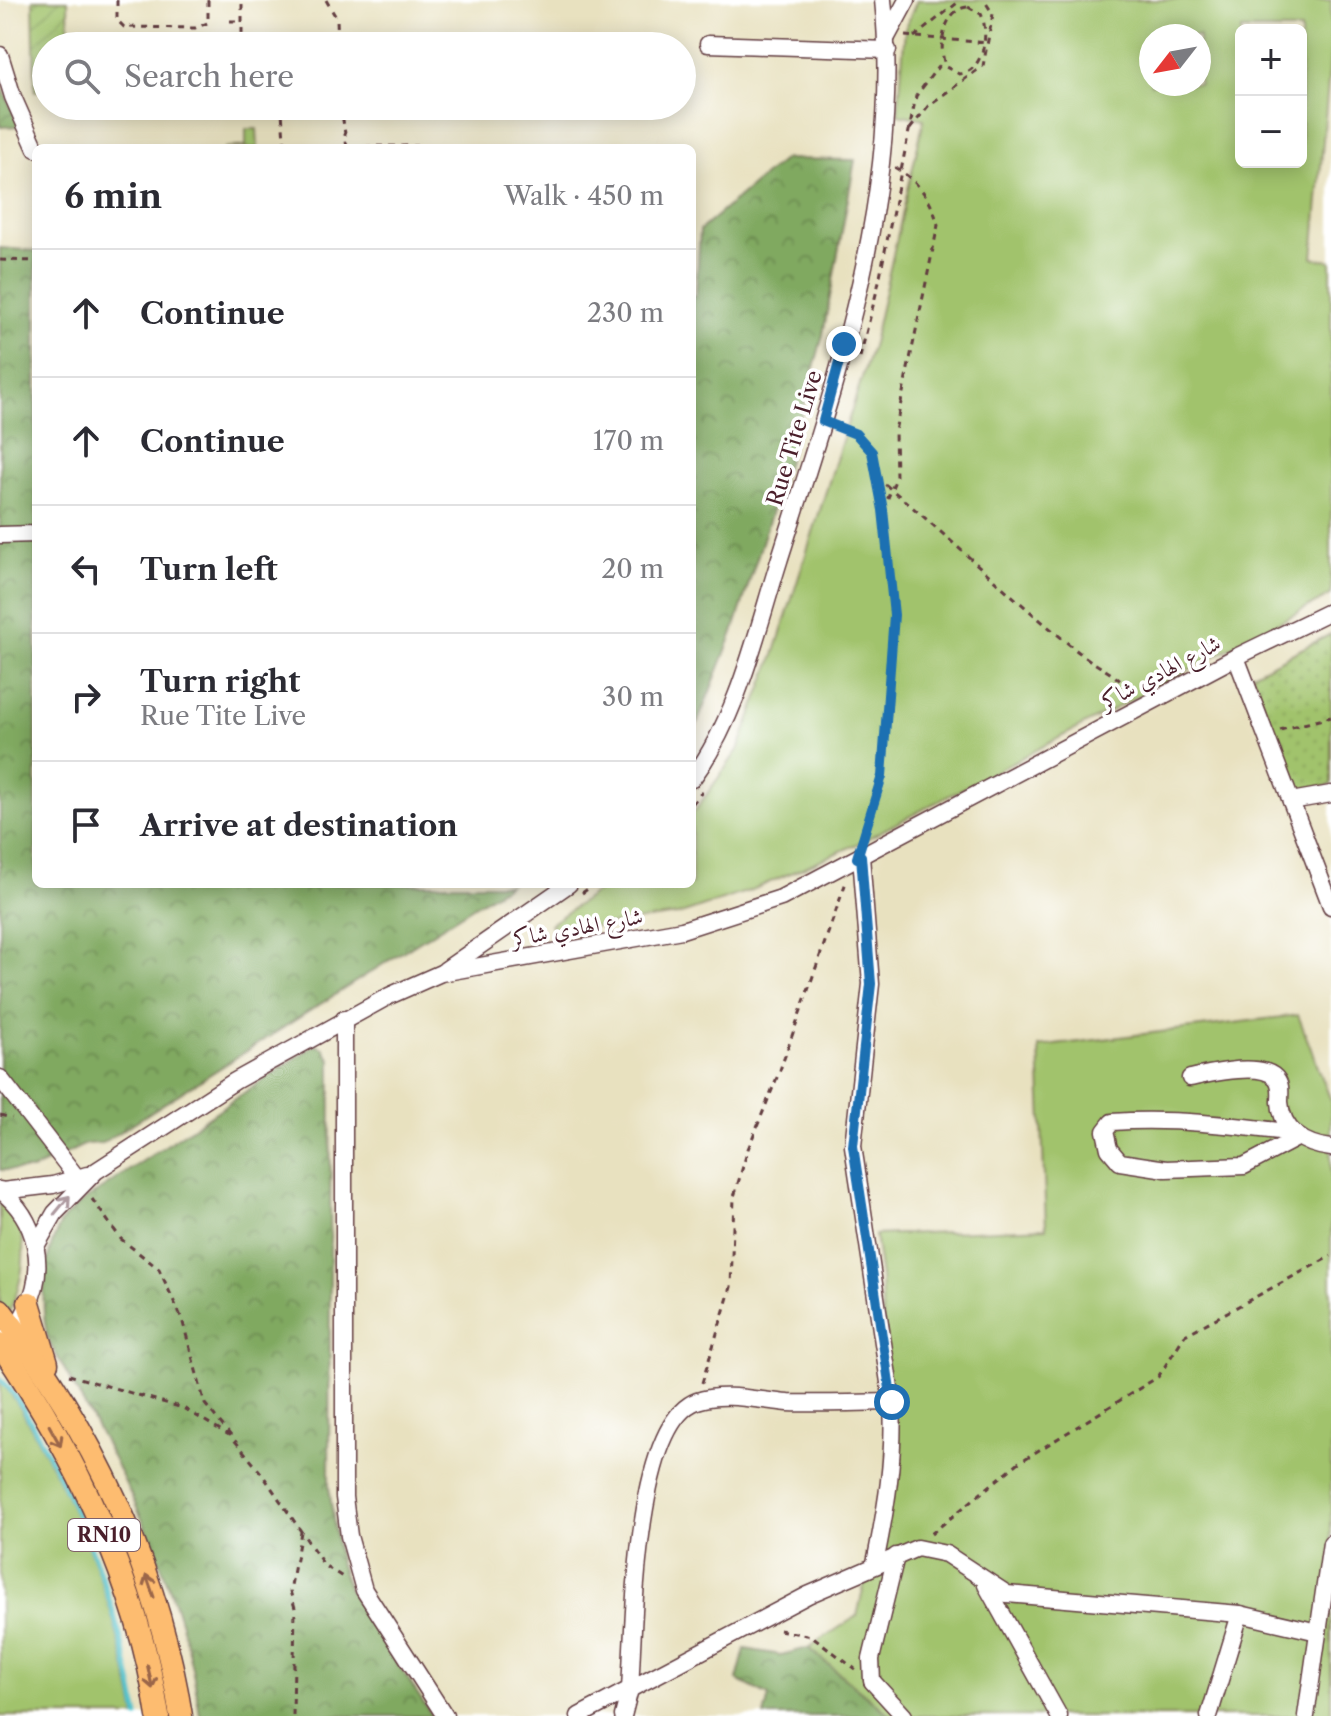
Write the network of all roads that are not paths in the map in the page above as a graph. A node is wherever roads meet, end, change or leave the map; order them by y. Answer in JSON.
{"nodes":[{"id":1,"x":883,"y":0,"type":"edge"},
{"id":2,"x":907,"y":0,"type":"edge"},
{"id":3,"x":708,"y":44,"type":"dead end"},
{"id":4,"x":888,"y":44,"type":"junction"},
{"id":5,"x":0,"y":55,"type":"edge"},
{"id":6,"x":34,"y":144,"type":"edge"},
{"id":7,"x":32,"y":534,"type":"edge"},
{"id":8,"x":0,"y":535,"type":"edge"},
{"id":9,"x":1331,"y":611,"type":"edge"},
{"id":10,"x":1236,"y":657,"type":"junction"},
{"id":11,"x":696,"y":773,"type":"edge"},
{"id":12,"x":1331,"y":794,"type":"edge"},
{"id":13,"x":1291,"y":801,"type":"junction"},
{"id":14,"x":859,"y":857,"type":"junction"},
{"id":15,"x":563,"y":888,"type":"edge"},
{"id":16,"x":1331,"y":906,"type":"edge"},
{"id":17,"x":441,"y":973,"type":"junction"},
{"id":18,"x":344,"y":1019,"type":"junction"},
{"id":19,"x":0,"y":1078,"type":"edge"},
{"id":20,"x":1190,"y":1078,"type":"dead end"},
{"id":21,"x":1295,"y":1135,"type":"junction"},
{"id":22,"x":1331,"y":1148,"type":"edge"},
{"id":23,"x":79,"y":1181,"type":"junction"},
{"id":24,"x":1,"y":1191,"type":"edge"},
{"id":25,"x":36,"y":1246,"type":"junction"},
{"id":26,"x":29,"y":1303,"type":"junction"},
{"id":27,"x":0,"y":1310,"type":"edge"},
{"id":28,"x":5,"y":1338,"type":"edge"},
{"id":29,"x":8,"y":1364,"type":"edge"},
{"id":30,"x":52,"y":1383,"type":"junction"},
{"id":31,"x":892,"y":1402,"type":"junction"},
{"id":32,"x":1331,"y":1543,"type":"edge"},
{"id":33,"x":896,"y":1556,"type":"junction"},
{"id":34,"x":875,"y":1563,"type":"junction"},
{"id":35,"x":983,"y":1580,"type":"junction"},
{"id":36,"x":1240,"y":1614,"type":"junction"},
{"id":37,"x":1318,"y":1632,"type":"junction"},
{"id":38,"x":630,"y":1689,"type":"junction"},
{"id":39,"x":158,"y":1716,"type":"edge"},
{"id":40,"x":181,"y":1716,"type":"edge"},
{"id":41,"x":445,"y":1716,"type":"edge"},
{"id":42,"x":579,"y":1716,"type":"edge"},
{"id":43,"x":623,"y":1716,"type":"edge"},
{"id":44,"x":904,"y":1716,"type":"edge"},
{"id":45,"x":1059,"y":1716,"type":"edge"},
{"id":46,"x":1209,"y":1716,"type":"edge"},
{"id":47,"x":1306,"y":1716,"type":"edge"}],
"edges":[{"from":1,"to":4,"type":"street","name":"Rue Tite Live"},
{"from":2,"to":4,"type":"street"},
{"from":3,"to":4,"type":"street"},
{"from":4,"to":11,"type":"street","name":"Rue Tite Live"},
{"from":5,"to":6,"type":"street"},
{"from":7,"to":8,"type":"street"},
{"from":9,"to":10,"type":"street","name":"شارع الهادي شاكر"},
{"from":10,"to":13,"type":"street"},
{"from":10,"to":14,"type":"street","name":"شارع الهادي شاكر"},
{"from":12,"to":13,"type":"street"},
{"from":13,"to":16,"type":"street"},
{"from":14,"to":17,"type":"street","name":"شارع الهادي شاكر"},
{"from":14,"to":31,"type":"street"},
{"from":15,"to":17,"type":"street"},
{"from":17,"to":18,"type":"street","name":"شارع الهادي شاكر"},
{"from":18,"to":23,"type":"street","name":"شارع الهادي شاكر"},
{"from":18,"to":41,"type":"street"},
{"from":19,"to":23,"type":"street"},
{"from":20,"to":21,"type":"street"},
{"from":21,"to":21,"type":"street"},
{"from":21,"to":22,"type":"street"},
{"from":23,"to":24,"type":"street"},
{"from":25,"to":23,"type":"street","name":"شارع الهادي شاكر","one_way":true},
{"from":24,"to":25,"type":"street"},
{"from":25,"to":26,"type":"street"},
{"from":26,"to":28,"type":"street"},
{"from":26,"to":30,"type":"highway"},
{"from":27,"to":28,"type":"highway","number":"RN10"},
{"from":28,"to":29,"type":"highway","number":"RN10"},
{"from":28,"to":30,"type":"highway","number":"RN10"},
{"from":29,"to":39,"type":"highway","number":"RN10","one_way":true},
{"from":40,"to":30,"type":"highway","number":"RN10","one_way":true},
{"from":31,"to":34,"type":"street"},
{"from":31,"to":38,"type":"street"},
{"from":32,"to":37,"type":"street"},
{"from":33,"to":34,"type":"street"},
{"from":33,"to":35,"type":"street"},
{"from":33,"to":44,"type":"street"},
{"from":34,"to":38,"type":"street"},
{"from":35,"to":36,"type":"street"},
{"from":35,"to":45,"type":"street"},
{"from":36,"to":37,"type":"street"},
{"from":36,"to":46,"type":"street"},
{"from":37,"to":47,"type":"street"},
{"from":38,"to":42,"type":"street"},
{"from":38,"to":43,"type":"street"}]}
